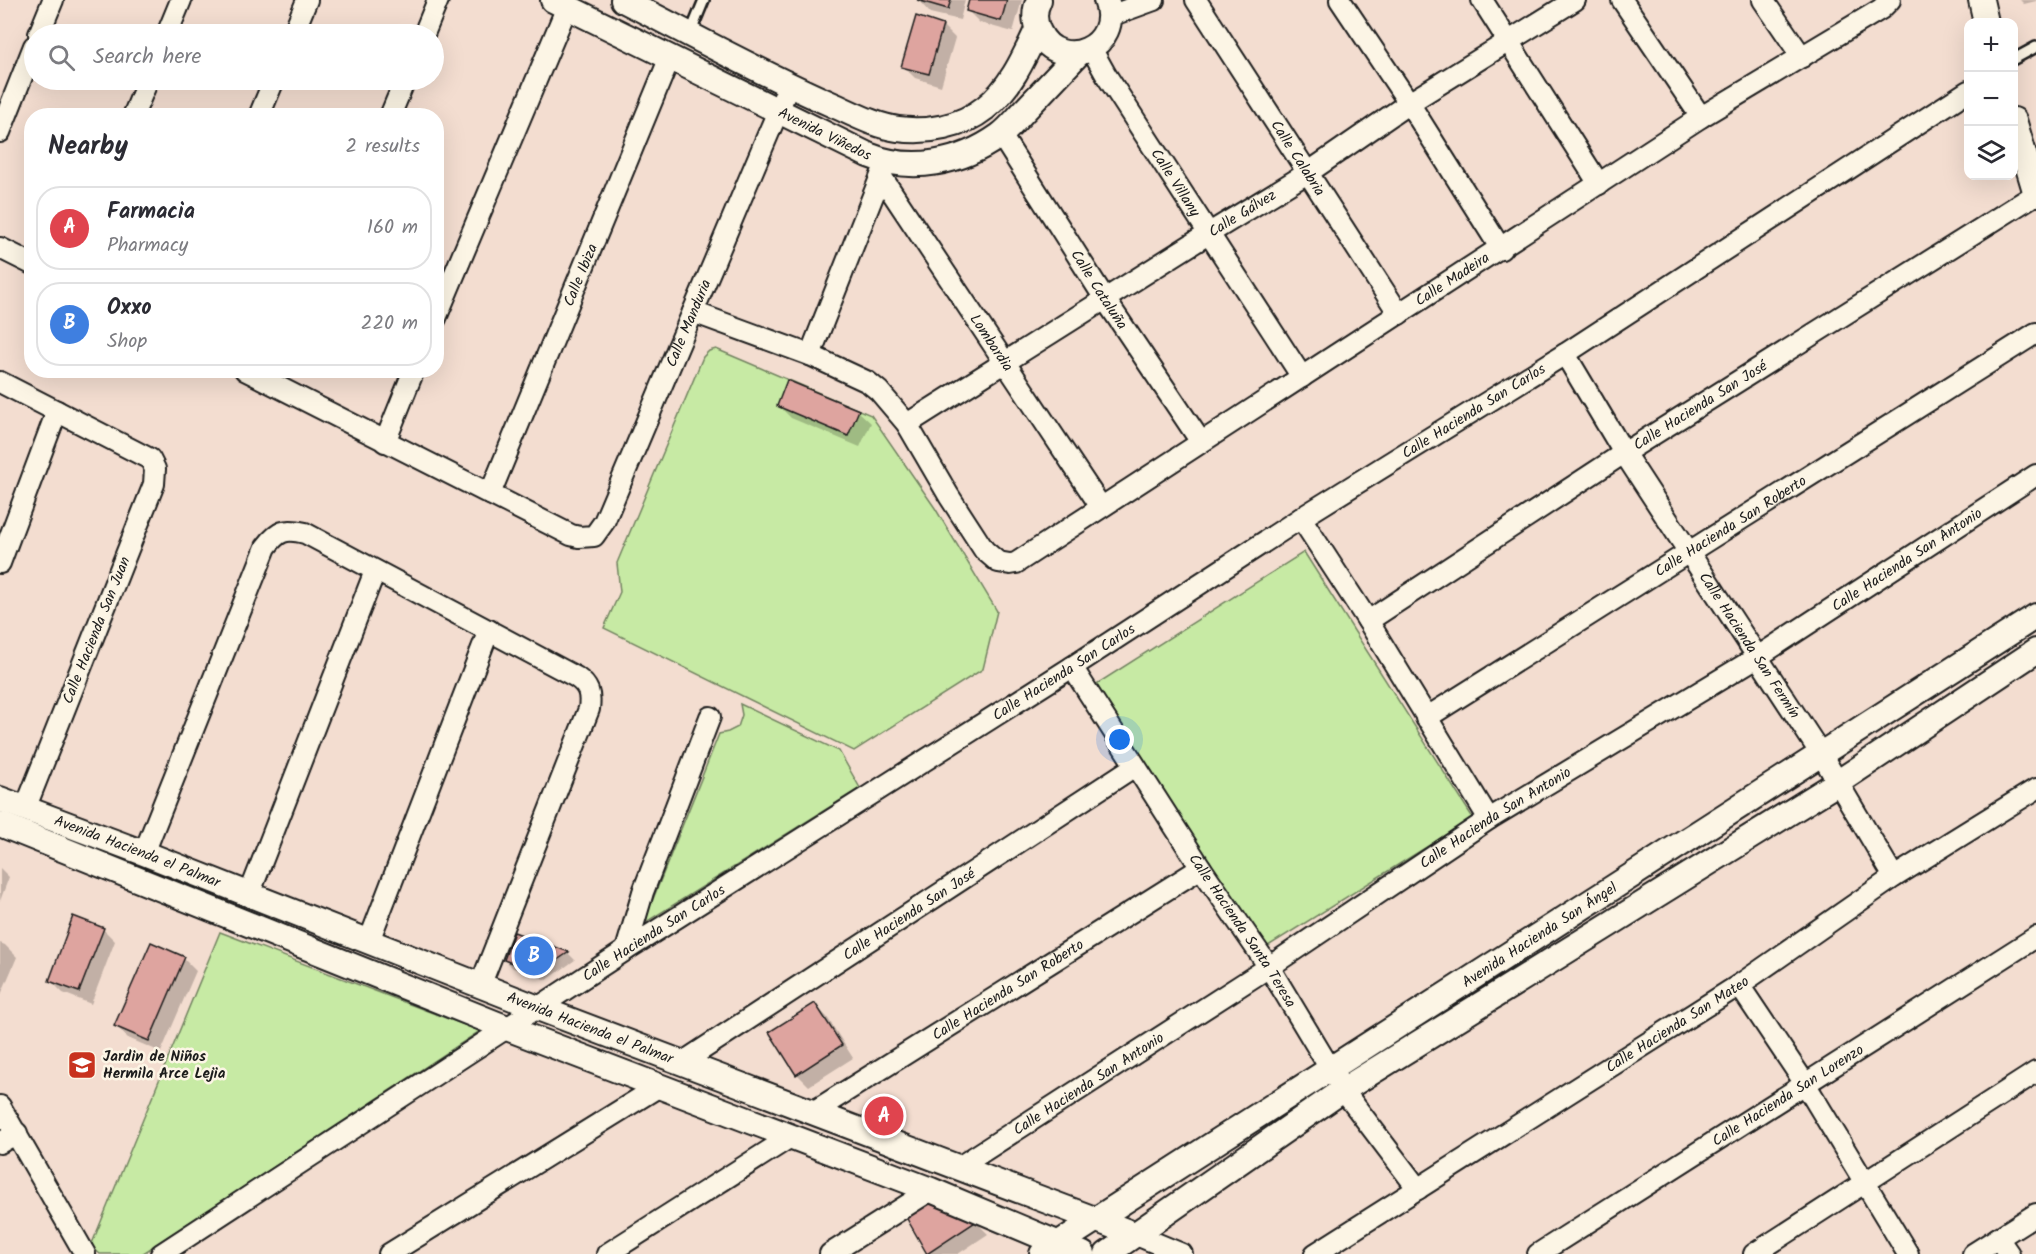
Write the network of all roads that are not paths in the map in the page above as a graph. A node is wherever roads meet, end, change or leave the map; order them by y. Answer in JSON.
{"nodes":[{"id":1,"x":53,"y":0,"type":"edge"},
{"id":2,"x":181,"y":0,"type":"edge"},
{"id":3,"x":307,"y":0,"type":"edge"},
{"id":4,"x":438,"y":0,"type":"edge"},
{"id":5,"x":623,"y":0,"type":"edge"},
{"id":6,"x":704,"y":0,"type":"edge"},
{"id":7,"x":1039,"y":0,"type":"edge"},
{"id":8,"x":1154,"y":0,"type":"edge"},
{"id":9,"x":1196,"y":0,"type":"edge"},
{"id":10,"x":1340,"y":0,"type":"edge"},
{"id":11,"x":1482,"y":0,"type":"edge"},
{"id":12,"x":1575,"y":0,"type":"edge"},
{"id":13,"x":1622,"y":0,"type":"edge"},
{"id":14,"x":1763,"y":0,"type":"edge"},
{"id":15,"x":1890,"y":0,"type":"edge"},
{"id":16,"x":1981,"y":0,"type":"edge"},
{"id":17,"x":560,"y":4,"type":"edge"},
{"id":18,"x":1108,"y":8,"type":"edge"},
{"id":19,"x":1985,"y":18,"type":"edge"},
{"id":20,"x":43,"y":24,"type":"edge"},
{"id":21,"x":171,"y":24,"type":"edge"},
{"id":22,"x":297,"y":24,"type":"edge"},
{"id":23,"x":427,"y":24,"type":"edge"},
{"id":24,"x":1037,"y":30,"type":"junction"},
{"id":25,"x":689,"y":34,"type":"junction"},
{"id":26,"x":1509,"y":40,"type":"junction"},
{"id":27,"x":2036,"y":48,"type":"edge"},
{"id":28,"x":1085,"y":51,"type":"junction"},
{"id":29,"x":670,"y":57,"type":"junction"},
{"id":30,"x":1802,"y":57,"type":"junction"},
{"id":31,"x":2018,"y":57,"type":"edge"},
{"id":32,"x":24,"y":71,"type":"edge"},
{"id":33,"x":789,"y":85,"type":"junction"},
{"id":34,"x":144,"y":90,"type":"edge"},
{"id":35,"x":270,"y":90,"type":"edge"},
{"id":36,"x":401,"y":90,"type":"edge"},
{"id":37,"x":1964,"y":94,"type":"edge"},
{"id":38,"x":1409,"y":103,"type":"junction"},
{"id":39,"x":136,"y":108,"type":"edge"},
{"id":40,"x":262,"y":108,"type":"edge"},
{"id":41,"x":393,"y":108,"type":"edge"},
{"id":42,"x":778,"y":111,"type":"junction"},
{"id":43,"x":1701,"y":117,"type":"junction"},
{"id":44,"x":2015,"y":126,"type":"edge"},
{"id":45,"x":0,"y":132,"type":"edge"},
{"id":46,"x":1001,"y":135,"type":"junction"},
{"id":47,"x":883,"y":169,"type":"junction"},
{"id":48,"x":1309,"y":172,"type":"junction"},
{"id":49,"x":1599,"y":184,"type":"junction"},
{"id":50,"x":2036,"y":194,"type":"edge"},
{"id":51,"x":1208,"y":234,"type":"junction"},
{"id":52,"x":0,"y":248,"type":"edge"},
{"id":53,"x":1501,"y":249,"type":"junction"},
{"id":54,"x":24,"y":260,"type":"edge"},
{"id":55,"x":444,"y":298,"type":"edge"},
{"id":56,"x":1105,"y":299,"type":"junction"},
{"id":57,"x":693,"y":312,"type":"junction"},
{"id":58,"x":1400,"y":314,"type":"junction"},
{"id":59,"x":2036,"y":333,"type":"edge"},
{"id":60,"x":1565,"y":354,"type":"junction"},
{"id":61,"x":810,"y":355,"type":"junction"},
{"id":62,"x":1005,"y":363,"type":"junction"},
{"id":63,"x":1302,"y":377,"type":"junction"},
{"id":64,"x":411,"y":378,"type":"edge"},
{"id":65,"x":280,"y":379,"type":"edge"},
{"id":66,"x":0,"y":382,"type":"edge"},
{"id":67,"x":57,"y":411,"type":"junction"},
{"id":68,"x":907,"y":424,"type":"junction"},
{"id":69,"x":385,"y":442,"type":"junction"},
{"id":70,"x":1201,"y":442,"type":"junction"},
{"id":71,"x":1624,"y":453,"type":"junction"},
{"id":72,"x":2036,"y":475,"type":"edge"},
{"id":73,"x":490,"y":494,"type":"junction"},
{"id":74,"x":1101,"y":507,"type":"junction"},
{"id":75,"x":1301,"y":518,"type":"junction"},
{"id":76,"x":1688,"y":551,"type":"junction"},
{"id":77,"x":0,"y":563,"type":"edge"},
{"id":78,"x":375,"y":571,"type":"junction"},
{"id":79,"x":2036,"y":616,"type":"edge"},
{"id":80,"x":1368,"y":621,"type":"junction"},
{"id":81,"x":489,"y":630,"type":"junction"},
{"id":82,"x":2036,"y":651,"type":"edge"},
{"id":83,"x":1759,"y":656,"type":"junction"},
{"id":84,"x":1072,"y":667,"type":"junction"},
{"id":85,"x":710,"y":717,"type":"dead end"},
{"id":86,"x":1426,"y":718,"type":"junction"},
{"id":87,"x":1821,"y":754,"type":"junction"},
{"id":88,"x":1135,"y":766,"type":"junction"},
{"id":89,"x":1837,"y":783,"type":"junction"},
{"id":90,"x":2036,"y":789,"type":"edge"},
{"id":91,"x":0,"y":799,"type":"edge"},
{"id":92,"x":24,"y":809,"type":"junction"},
{"id":93,"x":1489,"y":819,"type":"junction"},
{"id":94,"x":0,"y":824,"type":"edge"},
{"id":95,"x":144,"y":854,"type":"junction"},
{"id":96,"x":1201,"y":868,"type":"junction"},
{"id":97,"x":1894,"y":877,"type":"junction"},
{"id":98,"x":249,"y":895,"type":"junction"},
{"id":99,"x":2036,"y":937,"type":"edge"},
{"id":100,"x":369,"y":941,"type":"junction"},
{"id":101,"x":626,"y":950,"type":"junction"},
{"id":102,"x":1269,"y":968,"type":"junction"},
{"id":103,"x":1739,"y":985,"type":"junction"},
{"id":104,"x":480,"y":986,"type":"junction"},
{"id":105,"x":538,"y":1008,"type":"junction"},
{"id":106,"x":507,"y":1028,"type":"junction"},
{"id":107,"x":682,"y":1062,"type":"junction"},
{"id":108,"x":1330,"y":1068,"type":"junction"},
{"id":109,"x":2036,"y":1072,"type":"edge"},
{"id":110,"x":1804,"y":1083,"type":"junction"},
{"id":111,"x":658,"y":1087,"type":"junction"},
{"id":112,"x":1343,"y":1090,"type":"junction"},
{"id":113,"x":0,"y":1106,"type":"edge"},
{"id":114,"x":813,"y":1112,"type":"junction"},
{"id":115,"x":17,"y":1134,"type":"junction"},
{"id":116,"x":792,"y":1136,"type":"junction"},
{"id":117,"x":0,"y":1143,"type":"edge"},
{"id":118,"x":959,"y":1167,"type":"junction"},
{"id":119,"x":1865,"y":1183,"type":"junction"},
{"id":120,"x":1418,"y":1189,"type":"junction"},
{"id":121,"x":931,"y":1190,"type":"junction"},
{"id":122,"x":2036,"y":1214,"type":"edge"},
{"id":123,"x":1095,"y":1221,"type":"junction"},
{"id":124,"x":1134,"y":1234,"type":"junction"},
{"id":125,"x":2003,"y":1246,"type":"edge"},
{"id":126,"x":1050,"y":1249,"type":"edge"},
{"id":127,"x":85,"y":1254,"type":"edge"},
{"id":128,"x":161,"y":1254,"type":"edge"},
{"id":129,"x":389,"y":1254,"type":"edge"},
{"id":130,"x":607,"y":1254,"type":"edge"},
{"id":131,"x":830,"y":1254,"type":"edge"},
{"id":132,"x":1083,"y":1254,"type":"edge"},
{"id":133,"x":1107,"y":1254,"type":"edge"},
{"id":134,"x":1182,"y":1254,"type":"edge"},
{"id":135,"x":1315,"y":1254,"type":"edge"},
{"id":136,"x":1538,"y":1254,"type":"edge"},
{"id":137,"x":1754,"y":1254,"type":"edge"},
{"id":138,"x":1908,"y":1254,"type":"edge"},
{"id":139,"x":1973,"y":1254,"type":"edge"}],
"edges":[{"from":1,"to":20,"type":"street"},
{"from":2,"to":21,"type":"street"},
{"from":3,"to":22,"type":"street"},
{"from":4,"to":23,"type":"street"},
{"from":5,"to":25,"type":"street","name":"Avenida Viñedos"},
{"from":6,"to":25,"type":"lane"},
{"from":7,"to":24,"type":"street"},
{"from":8,"to":18,"type":"street"},
{"from":9,"to":48,"type":"street","name":"Calle Calabria"},
{"from":10,"to":38,"type":"street"},
{"from":11,"to":26,"type":"street"},
{"from":12,"to":26,"type":"street","name":"Calle Gálvez"},
{"from":13,"to":43,"type":"street"},
{"from":14,"to":30,"type":"street"},
{"from":15,"to":30,"type":"street","name":"Calle Madeira"},
{"from":16,"to":19,"type":"street"},
{"from":17,"to":29,"type":"street","name":"Avenida Viñedos"},
{"from":17,"to":55,"type":"street"},
{"from":18,"to":28,"type":"street","name":"Avenida Viñedos"},
{"from":24,"to":28,"type":"street"},
{"from":24,"to":33,"type":"street","name":"Avenida Viñedos"},
{"from":25,"to":33,"type":"street","name":"Avenida Viñedos"},
{"from":26,"to":38,"type":"street","name":"Calle Gálvez"},
{"from":26,"to":49,"type":"street"},
{"from":27,"to":31,"type":"lane"},
{"from":28,"to":46,"type":"street","name":"Avenida Viñedos"},
{"from":28,"to":51,"type":"street","name":"Calle Villany"},
{"from":29,"to":42,"type":"street","name":"Avenida Viñedos"},
{"from":29,"to":73,"type":"street","name":"Calle Ibiza"},
{"from":30,"to":43,"type":"street","name":"Calle Madeira"},
{"from":32,"to":45,"type":"street"},
{"from":33,"to":42,"type":"street","name":"Calle Manduria"},
{"from":34,"to":39,"type":"street"},
{"from":35,"to":40,"type":"street"},
{"from":36,"to":41,"type":"street"},
{"from":37,"to":60,"type":"street","name":"Calle Hacienda San Carlos"},
{"from":38,"to":48,"type":"street","name":"Calle Gálvez"},
{"from":38,"to":53,"type":"street"},
{"from":42,"to":47,"type":"street","name":"Avenida Viñedos"},
{"from":42,"to":57,"type":"street","name":"Calle Manduria"},
{"from":43,"to":49,"type":"street","name":"Calle Madeira"},
{"from":44,"to":50,"type":"street"},
{"from":46,"to":47,"type":"street","name":"Avenida Viñedos"},
{"from":46,"to":56,"type":"street","name":"Calle Cataluña"},
{"from":47,"to":61,"type":"street"},
{"from":47,"to":62,"type":"street","name":"Lombardia"},
{"from":48,"to":51,"type":"street","name":"Calle Gálvez"},
{"from":48,"to":58,"type":"street","name":"Calle Calabria"},
{"from":49,"to":53,"type":"street","name":"Calle Madeira"},
{"from":50,"to":71,"type":"street","name":"Calle Hacienda San José"},
{"from":51,"to":56,"type":"street","name":"Calle Gálvez"},
{"from":51,"to":63,"type":"street","name":"Calle Villany"},
{"from":52,"to":54,"type":"street"},
{"from":53,"to":58,"type":"street","name":"Calle Madeira"},
{"from":56,"to":62,"type":"street","name":"Calle Gálvez"},
{"from":56,"to":70,"type":"street","name":"Calle Cataluña"},
{"from":57,"to":61,"type":"street"},
{"from":57,"to":73,"type":"street","name":"Calle Manduria"},
{"from":58,"to":63,"type":"street","name":"Calle Madeira"},
{"from":59,"to":76,"type":"street","name":"Calle Hacienda San Roberto"},
{"from":60,"to":71,"type":"street","name":"Calle Hacienda San Fermín"},
{"from":60,"to":75,"type":"street","name":"Calle Hacienda San Carlos"},
{"from":61,"to":68,"type":"street"},
{"from":62,"to":68,"type":"street","name":"Calle Gálvez"},
{"from":62,"to":74,"type":"street","name":"Lombardia"},
{"from":63,"to":70,"type":"street","name":"Calle Madeira"},
{"from":64,"to":69,"type":"street"},
{"from":65,"to":69,"type":"street"},
{"from":66,"to":67,"type":"street"},
{"from":67,"to":77,"type":"street"},
{"from":67,"to":92,"type":"street","name":"Calle Hacienda San Juan"},
{"from":68,"to":74,"type":"street","name":"Calle Madeira"},
{"from":69,"to":73,"type":"street"},
{"from":70,"to":74,"type":"street","name":"Calle Madeira"},
{"from":71,"to":76,"type":"street","name":"Calle Hacienda San Fermín"},
{"from":71,"to":80,"type":"street","name":"Calle Hacienda San José"},
{"from":72,"to":83,"type":"street","name":"Calle Hacienda San Antonio"},
{"from":75,"to":80,"type":"street"},
{"from":75,"to":84,"type":"street","name":"Calle Hacienda San Carlos"},
{"from":76,"to":83,"type":"street","name":"Calle Hacienda San Fermín"},
{"from":76,"to":86,"type":"street","name":"Calle Hacienda San Roberto"},
{"from":78,"to":81,"type":"street"},
{"from":78,"to":95,"type":"street"},
{"from":78,"to":98,"type":"street"},
{"from":79,"to":87,"type":"street","name":"Avenida Hacienda San Ángel"},
{"from":80,"to":86,"type":"street"},
{"from":81,"to":100,"type":"street"},
{"from":81,"to":104,"type":"street"},
{"from":82,"to":89,"type":"street","name":"Avenida Hacienda San Ángel"},
{"from":83,"to":87,"type":"street","name":"Calle Hacienda San Fermín"},
{"from":83,"to":93,"type":"street","name":"Calle Hacienda San Antonio"},
{"from":84,"to":88,"type":"street","name":"Calle Hacienda Santa Teresa"},
{"from":84,"to":101,"type":"street","name":"Calle Hacienda San Carlos"},
{"from":85,"to":101,"type":"street"},
{"from":86,"to":93,"type":"street"},
{"from":87,"to":89,"type":"street","name":"Calle Hacienda San Fermín"},
{"from":87,"to":108,"type":"street","name":"Avenida Hacienda San Ángel"},
{"from":88,"to":96,"type":"street","name":"Calle Hacienda Santa Teresa"},
{"from":88,"to":107,"type":"street","name":"Calle Hacienda San José"},
{"from":89,"to":97,"type":"street","name":"Calle Hacienda San Fermín"},
{"from":89,"to":112,"type":"street","name":"Avenida Hacienda San Ángel"},
{"from":90,"to":97,"type":"street","name":"Calle Hacienda San Mateo"},
{"from":91,"to":92,"type":"street","name":"Avenida Hacienda el Palmar"},
{"from":92,"to":95,"type":"street","name":"Avenida Hacienda el Palmar"},
{"from":93,"to":102,"type":"street","name":"Calle Hacienda San Antonio"},
{"from":94,"to":106,"type":"street","name":"Avenida Hacienda el Palmar"},
{"from":95,"to":98,"type":"street","name":"Avenida Hacienda el Palmar"},
{"from":96,"to":102,"type":"street","name":"Calle Hacienda Santa Teresa"},
{"from":96,"to":114,"type":"street","name":"Calle Hacienda San Roberto"},
{"from":97,"to":103,"type":"street","name":"Calle Hacienda San Mateo"},
{"from":98,"to":100,"type":"street","name":"Avenida Hacienda el Palmar"},
{"from":99,"to":110,"type":"street","name":"Calle Hacienda San Lorenzo"},
{"from":100,"to":104,"type":"street","name":"Avenida Hacienda el Palmar"},
{"from":101,"to":105,"type":"street","name":"Calle Hacienda San Carlos"},
{"from":102,"to":108,"type":"street","name":"Calle Hacienda Santa Teresa"},
{"from":102,"to":118,"type":"street","name":"Calle Hacienda San Antonio"},
{"from":103,"to":110,"type":"street"},
{"from":103,"to":120,"type":"street","name":"Calle Hacienda San Mateo"},
{"from":104,"to":105,"type":"street","name":"Avenida Hacienda el Palmar"},
{"from":105,"to":106,"type":"street","name":"Calle Hacienda San Carlos"},
{"from":105,"to":107,"type":"street","name":"Avenida Hacienda el Palmar"},
{"from":106,"to":111,"type":"street","name":"Avenida Hacienda el Palmar"},
{"from":106,"to":128,"type":"street","name":"Calle Hacienda San Carlos"},
{"from":107,"to":114,"type":"street","name":"Avenida Hacienda el Palmar"},
{"from":108,"to":112,"type":"street","name":"Calle Hacienda Santa Teresa"},
{"from":108,"to":123,"type":"street","name":"Avenida Hacienda San Ángel"},
{"from":109,"to":119,"type":"street"},
{"from":110,"to":119,"type":"street"},
{"from":110,"to":136,"type":"street","name":"Calle Hacienda San Lorenzo"},
{"from":111,"to":116,"type":"street","name":"Avenida Hacienda el Palmar"},
{"from":111,"to":129,"type":"street"},
{"from":112,"to":120,"type":"street","name":"Calle Hacienda Santa Teresa"},
{"from":112,"to":124,"type":"street","name":"Avenida Hacienda San Ángel"},
{"from":113,"to":115,"type":"street"},
{"from":114,"to":118,"type":"street","name":"Avenida Hacienda el Palmar"},
{"from":115,"to":117,"type":"street"},
{"from":115,"to":127,"type":"street"},
{"from":116,"to":121,"type":"street","name":"Avenida Hacienda el Palmar"},
{"from":116,"to":130,"type":"street"},
{"from":118,"to":123,"type":"street","name":"Avenida Hacienda el Palmar"},
{"from":119,"to":137,"type":"street"},
{"from":119,"to":138,"type":"street"},
{"from":120,"to":135,"type":"street","name":"Calle Hacienda San Mateo"},
{"from":121,"to":126,"type":"street","name":"Avenida Hacienda el Palmar"},
{"from":121,"to":131,"type":"street"},
{"from":122,"to":125,"type":"street"},
{"from":123,"to":124,"type":"street","name":"Avenida Hacienda el Palmar"},
{"from":123,"to":126,"type":"street","name":"Avenida Hacienda San Ángel"},
{"from":124,"to":133,"type":"street","name":"Avenida Hacienda San Ángel"},
{"from":124,"to":134,"type":"street","name":"Avenida Hacienda el Palmar"},
{"from":125,"to":139,"type":"street"},
{"from":126,"to":132,"type":"street","name":"Avenida Hacienda el Palmar"}]}
